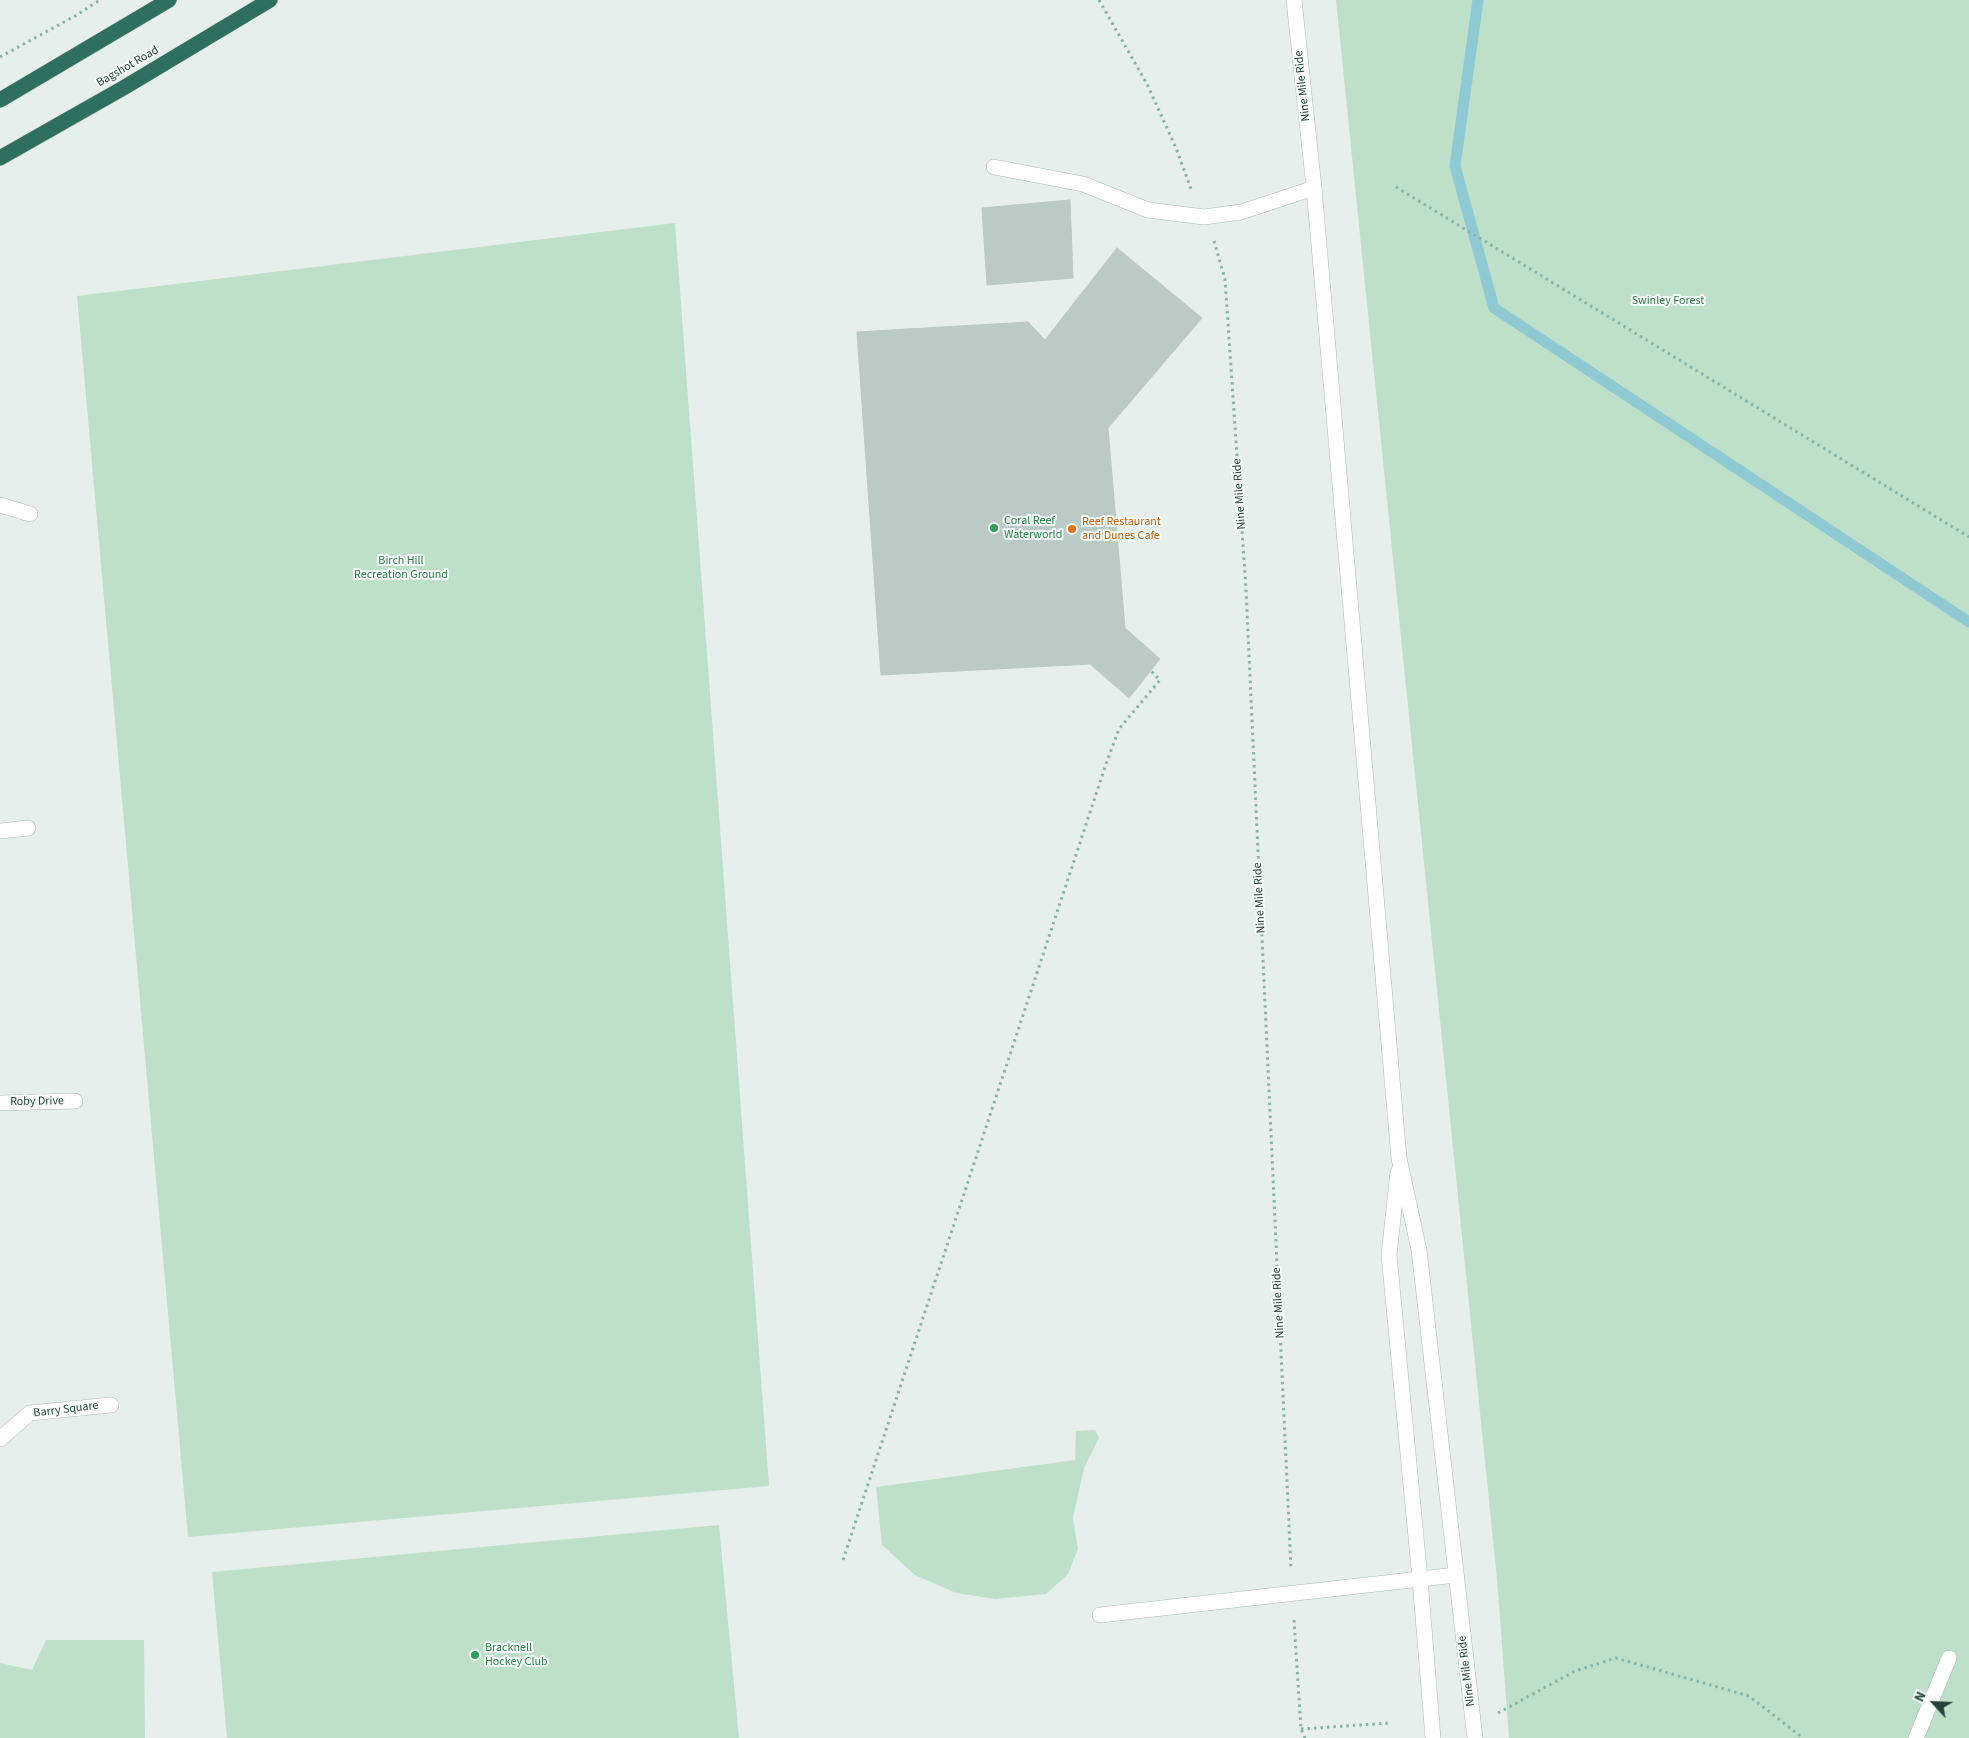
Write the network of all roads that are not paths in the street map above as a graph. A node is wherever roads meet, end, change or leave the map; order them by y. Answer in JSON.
{"nodes":[{"id":1,"x":169,"y":0,"type":"edge"},
{"id":2,"x":270,"y":0,"type":"edge"},
{"id":3,"x":1294,"y":0,"type":"edge"},
{"id":4,"x":0,"y":100,"type":"edge"},
{"id":5,"x":0,"y":158,"type":"edge"},
{"id":6,"x":994,"y":166,"type":"dead end"},
{"id":7,"x":1314,"y":188,"type":"junction"},
{"id":8,"x":0,"y":505,"type":"edge"},
{"id":9,"x":30,"y":514,"type":"dead end"},
{"id":10,"x":28,"y":828,"type":"dead end"},
{"id":11,"x":0,"y":831,"type":"edge"},
{"id":12,"x":74,"y":1101,"type":"dead end"},
{"id":13,"x":0,"y":1103,"type":"edge"},
{"id":14,"x":1399,"y":1158,"type":"junction"},
{"id":15,"x":111,"y":1404,"type":"dead end"},
{"id":16,"x":0,"y":1439,"type":"edge"},
{"id":17,"x":1456,"y":1576,"type":"junction"},
{"id":18,"x":1420,"y":1579,"type":"junction"},
{"id":19,"x":1100,"y":1615,"type":"dead end"},
{"id":20,"x":1949,"y":1658,"type":"dead end"},
{"id":21,"x":1433,"y":1738,"type":"edge"},
{"id":22,"x":1475,"y":1738,"type":"edge"},
{"id":23,"x":1916,"y":1738,"type":"edge"}],
"edges":[{"from":1,"to":4,"type":"highway"},
{"from":2,"to":5,"type":"highway","name":"Bagshot Road"},
{"from":3,"to":7,"type":"main road","name":"Nine Mile Ride"},
{"from":6,"to":7,"type":"main road"},
{"from":7,"to":14,"type":"main road","name":"Nine Mile Ride"},
{"from":8,"to":9,"type":"main road"},
{"from":10,"to":11,"type":"main road"},
{"from":12,"to":13,"type":"main road","name":"Roby Drive"},
{"from":14,"to":17,"type":"main road","name":"Nine Mile Ride"},
{"from":14,"to":18,"type":"main road","name":"Nine Mile Ride"},
{"from":15,"to":16,"type":"main road","name":"Barry Square"},
{"from":17,"to":18,"type":"main road"},
{"from":17,"to":22,"type":"main road","name":"Nine Mile Ride"},
{"from":18,"to":19,"type":"main road"},
{"from":18,"to":21,"type":"main road","name":"Nine Mile Ride"},
{"from":20,"to":23,"type":"main road"}]}
